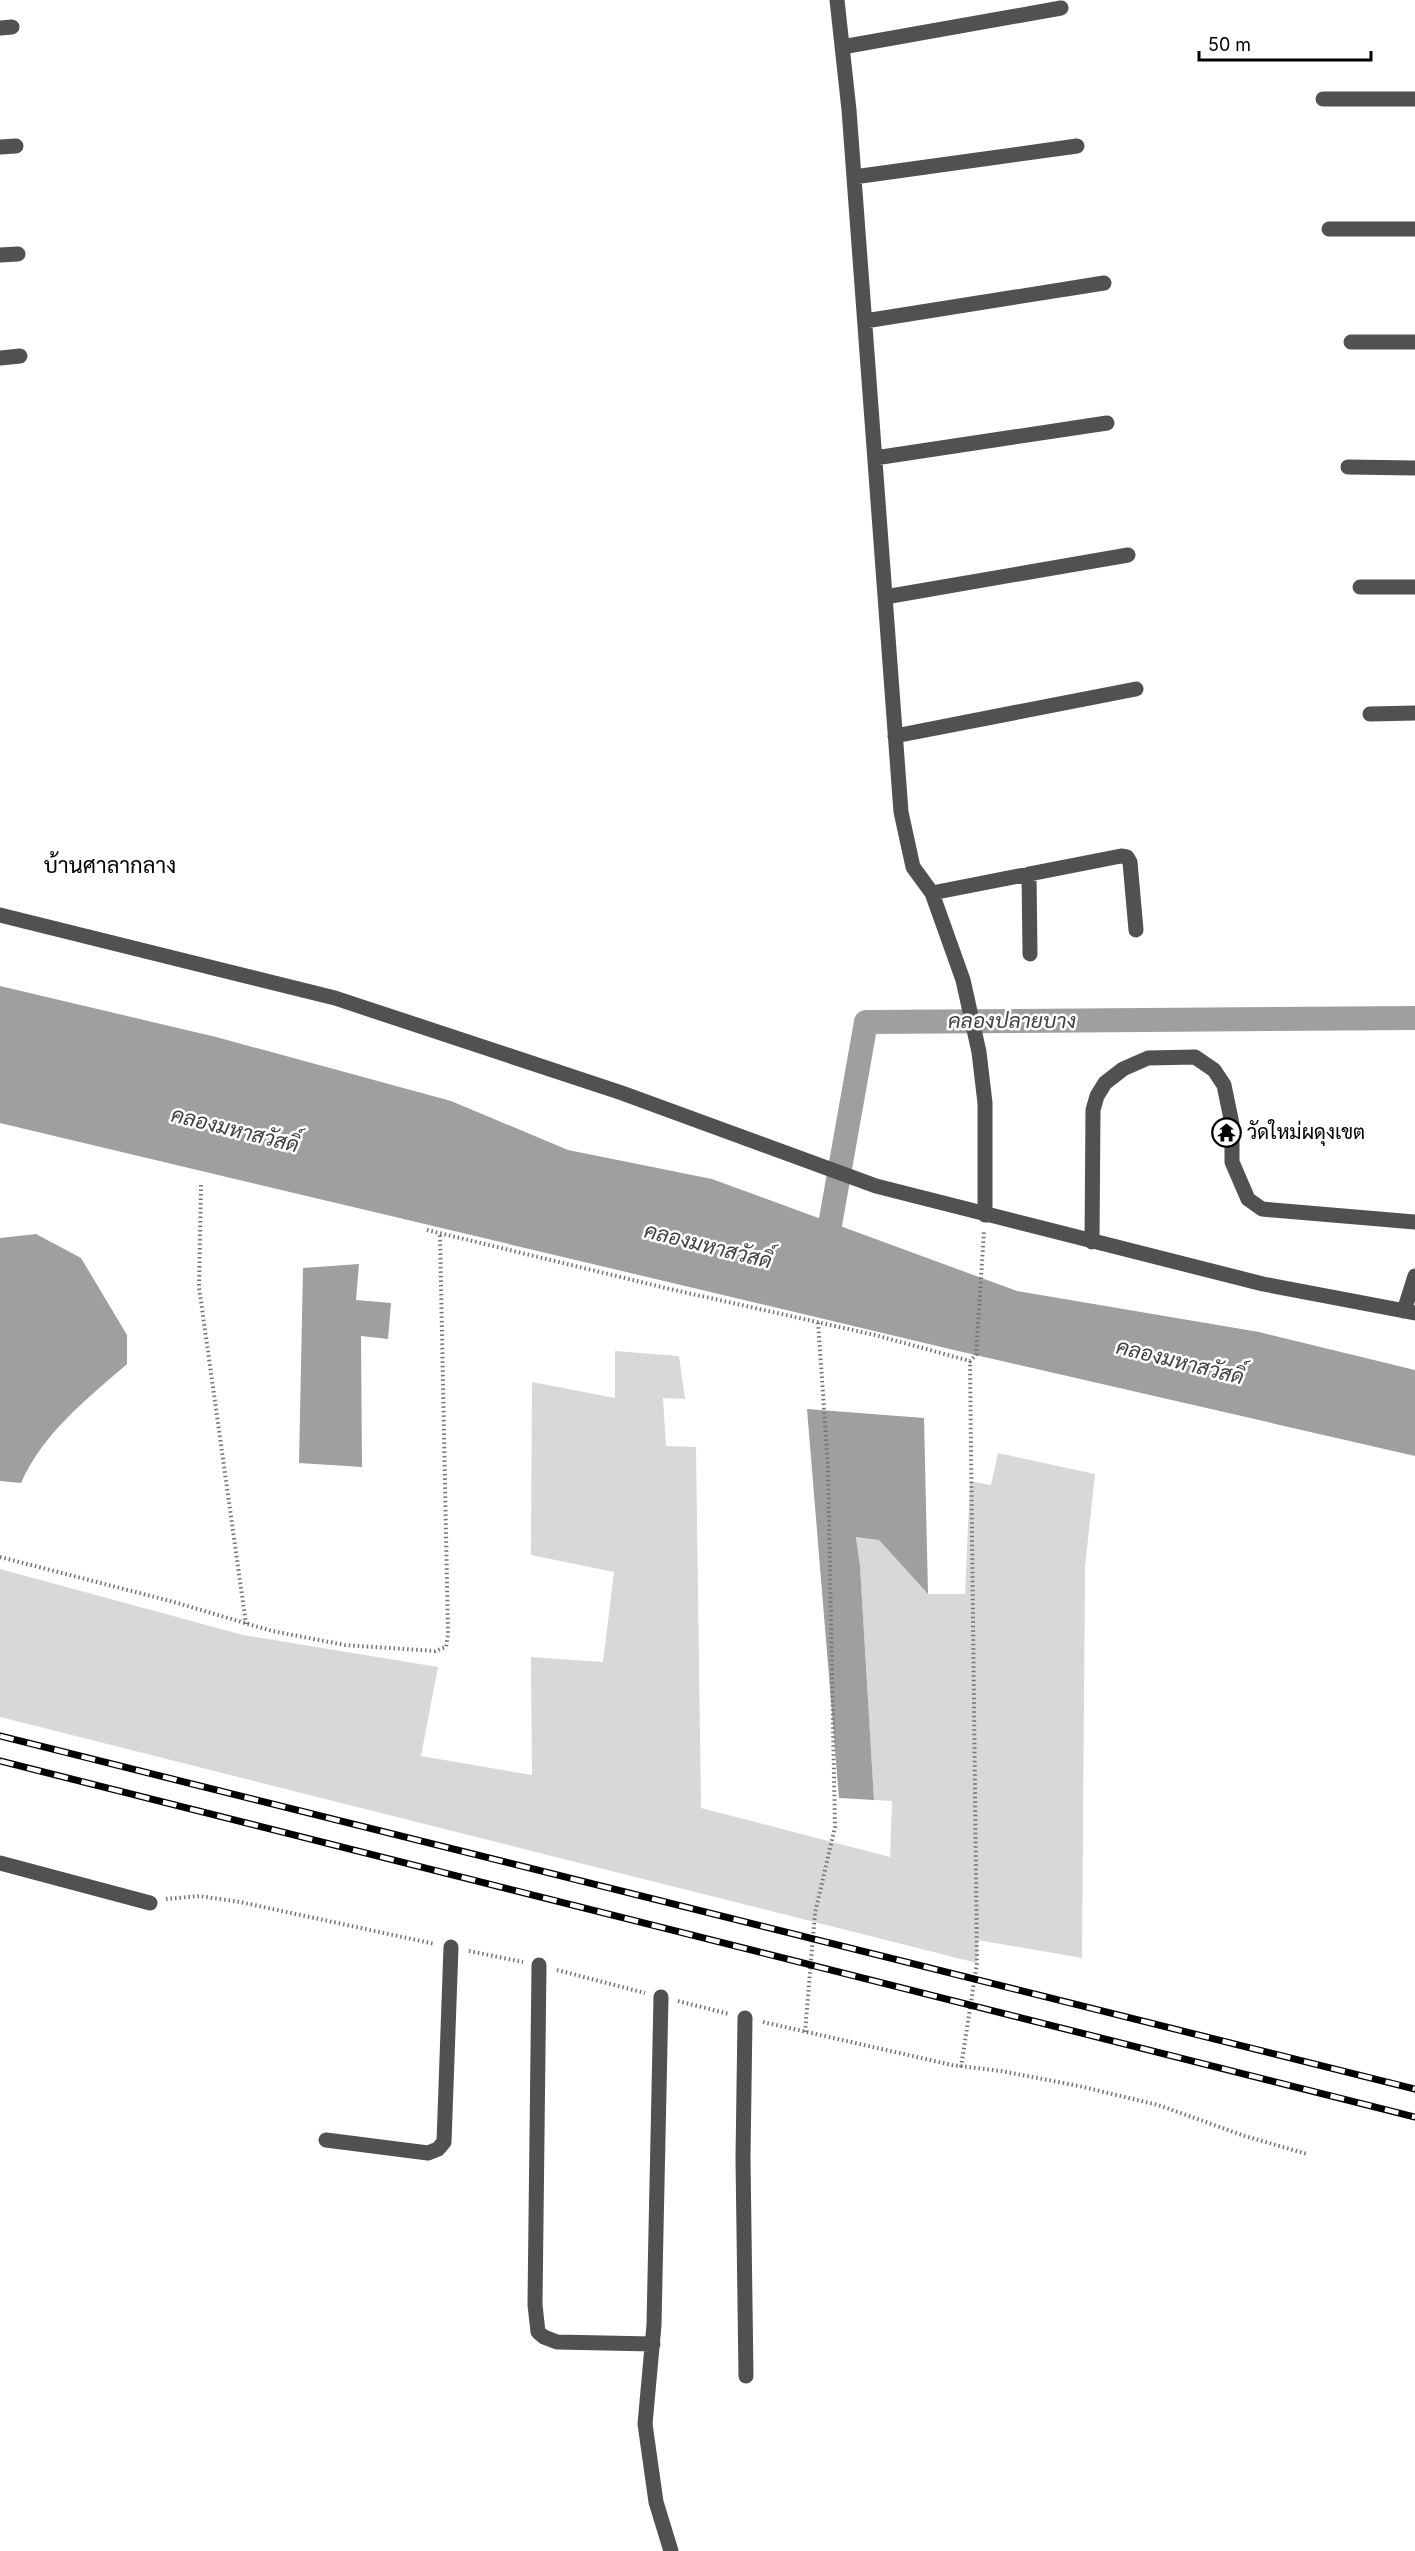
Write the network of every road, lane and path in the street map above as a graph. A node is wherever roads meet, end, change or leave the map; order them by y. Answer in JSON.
{"nodes":[{"id":1,"x":837,"y":0,"type":"edge"},
{"id":2,"x":1061,"y":8,"type":"dead end"},
{"id":3,"x":842,"y":47,"type":"junction"},
{"id":4,"x":1323,"y":99,"type":"dead end"},
{"id":5,"x":1415,"y":99,"type":"edge"},
{"id":6,"x":16,"y":146,"type":"dead end"},
{"id":7,"x":1077,"y":146,"type":"dead end"},
{"id":8,"x":0,"y":147,"type":"edge"},
{"id":9,"x":854,"y":177,"type":"junction"},
{"id":10,"x":1329,"y":229,"type":"dead end"},
{"id":11,"x":1415,"y":229,"type":"edge"},
{"id":12,"x":18,"y":254,"type":"dead end"},
{"id":13,"x":0,"y":255,"type":"edge"},
{"id":14,"x":1104,"y":283,"type":"dead end"},
{"id":15,"x":865,"y":321,"type":"junction"},
{"id":16,"x":1351,"y":342,"type":"dead end"},
{"id":17,"x":1415,"y":342,"type":"edge"},
{"id":18,"x":20,"y":356,"type":"dead end"},
{"id":19,"x":0,"y":357,"type":"edge"},
{"id":20,"x":1107,"y":423,"type":"dead end"},
{"id":21,"x":875,"y":458,"type":"junction"},
{"id":22,"x":1348,"y":467,"type":"dead end"},
{"id":23,"x":1415,"y":468,"type":"edge"},
{"id":24,"x":1128,"y":555,"type":"dead end"},
{"id":25,"x":1360,"y":587,"type":"dead end"},
{"id":26,"x":1415,"y":587,"type":"edge"},
{"id":27,"x":885,"y":597,"type":"junction"},
{"id":28,"x":1136,"y":689,"type":"dead end"},
{"id":29,"x":1415,"y":713,"type":"edge"},
{"id":30,"x":1370,"y":714,"type":"dead end"},
{"id":31,"x":896,"y":736,"type":"junction"},
{"id":32,"x":1029,"y":873,"type":"junction"},
{"id":33,"x":932,"y":893,"type":"junction"},
{"id":34,"x":0,"y":915,"type":"edge"},
{"id":35,"x":1136,"y":930,"type":"dead end"},
{"id":36,"x":1030,"y":954,"type":"dead end"},
{"id":37,"x":201,"y":1185,"type":"dead end"},
{"id":38,"x":985,"y":1215,"type":"junction"},
{"id":39,"x":1415,"y":1222,"type":"edge"},
{"id":40,"x":427,"y":1230,"type":"dead end"},
{"id":41,"x":440,"y":1233,"type":"junction"},
{"id":42,"x":1092,"y":1242,"type":"junction"},
{"id":43,"x":983,"y":1252,"type":"dead end"},
{"id":44,"x":1415,"y":1276,"type":"edge"},
{"id":45,"x":1409,"y":1312,"type":"edge"},
{"id":46,"x":818,"y":1322,"type":"junction"},
{"id":47,"x":970,"y":1361,"type":"junction"},
{"id":48,"x":0,"y":1557,"type":"edge"},
{"id":49,"x":246,"y":1624,"type":"junction"},
{"id":50,"x":0,"y":1863,"type":"edge"},
{"id":51,"x":150,"y":1903,"type":"dead end"},
{"id":52,"x":450,"y":1947,"type":"dead end"},
{"id":53,"x":539,"y":1965,"type":"dead end"},
{"id":54,"x":661,"y":1997,"type":"dead end"},
{"id":55,"x":745,"y":2018,"type":"dead end"},
{"id":56,"x":805,"y":2032,"type":"dead end"},
{"id":57,"x":961,"y":2067,"type":"dead end"},
{"id":58,"x":326,"y":2140,"type":"dead end"},
{"id":59,"x":652,"y":2344,"type":"junction"},
{"id":60,"x":746,"y":2376,"type":"dead end"},
{"id":61,"x":671,"y":2551,"type":"edge"}],
"edges":[{"from":1,"to":3,"type":"street"},
{"from":2,"to":3,"type":"street"},
{"from":3,"to":9,"type":"street"},
{"from":4,"to":5,"type":"street"},
{"from":6,"to":8,"type":"street"},
{"from":7,"to":9,"type":"street"},
{"from":9,"to":15,"type":"street"},
{"from":10,"to":11,"type":"street"},
{"from":12,"to":13,"type":"street"},
{"from":14,"to":15,"type":"street"},
{"from":15,"to":21,"type":"street"},
{"from":16,"to":17,"type":"street"},
{"from":18,"to":19,"type":"street"},
{"from":20,"to":21,"type":"street"},
{"from":21,"to":27,"type":"street"},
{"from":22,"to":23,"type":"street"},
{"from":24,"to":27,"type":"street"},
{"from":25,"to":26,"type":"street"},
{"from":27,"to":31,"type":"street"},
{"from":28,"to":31,"type":"street"},
{"from":29,"to":30,"type":"street"},
{"from":31,"to":33,"type":"street"},
{"from":32,"to":33,"type":"street"},
{"from":32,"to":35,"type":"street"},
{"from":32,"to":36,"type":"street"},
{"from":33,"to":38,"type":"street"},
{"from":34,"to":38,"type":"street"},
{"from":37,"to":49,"type":"path"},
{"from":38,"to":42,"type":"street"},
{"from":39,"to":42,"type":"street"},
{"from":40,"to":41,"type":"path"},
{"from":41,"to":46,"type":"path"},
{"from":41,"to":49,"type":"path"},
{"from":42,"to":45,"type":"street"},
{"from":43,"to":47,"type":"path"},
{"from":44,"to":45,"type":"street"},
{"from":46,"to":47,"type":"path"},
{"from":46,"to":56,"type":"path"},
{"from":47,"to":57,"type":"path"},
{"from":48,"to":49,"type":"path"},
{"from":50,"to":51,"type":"street"},
{"from":52,"to":58,"type":"street"},
{"from":53,"to":59,"type":"street"},
{"from":54,"to":59,"type":"street"},
{"from":55,"to":60,"type":"street"},
{"from":59,"to":61,"type":"street"}]}
